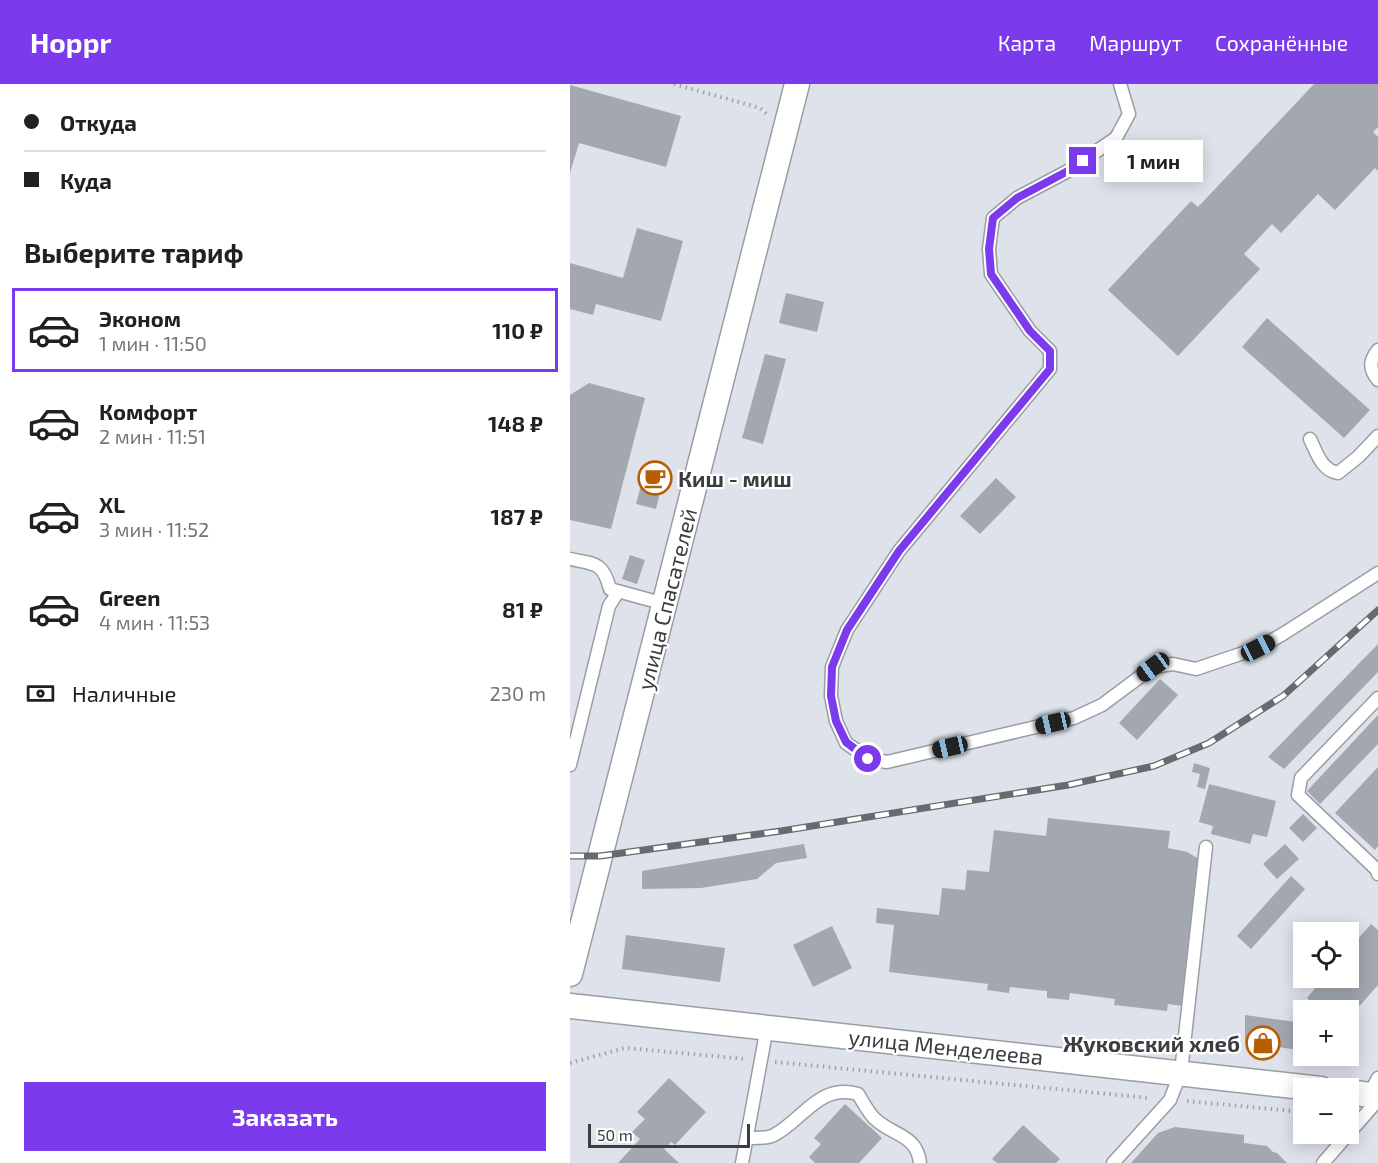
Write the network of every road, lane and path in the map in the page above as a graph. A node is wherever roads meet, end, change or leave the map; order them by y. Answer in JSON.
{"nodes":[{"id":1,"x":797,"y":84,"type":"edge"},
{"id":2,"x":1120,"y":84,"type":"edge"},
{"id":3,"x":1378,"y":351,"type":"edge"},
{"id":4,"x":1378,"y":380,"type":"edge"},
{"id":5,"x":1378,"y":436,"type":"edge"},
{"id":6,"x":1310,"y":439,"type":"dead end"},
{"id":7,"x":570,"y":559,"type":"edge"},
{"id":8,"x":1378,"y":573,"type":"edge"},
{"id":9,"x":618,"y":592,"type":"junction"},
{"id":10,"x":665,"y":604,"type":"junction"},
{"id":11,"x":1378,"y":698,"type":"edge"},
{"id":12,"x":570,"y":765,"type":"edge"},
{"id":13,"x":1206,"y":847,"type":"dead end"},
{"id":14,"x":1378,"y":874,"type":"edge"},
{"id":15,"x":570,"y":974,"type":"edge"},
{"id":16,"x":570,"y":1006,"type":"edge"},
{"id":17,"x":767,"y":1027,"type":"junction"},
{"id":18,"x":761,"y":1060,"type":"junction"},
{"id":19,"x":570,"y":1063,"type":"edge"},
{"id":20,"x":1181,"y":1072,"type":"junction"},
{"id":21,"x":1293,"y":1086,"type":"edge"},
{"id":22,"x":1370,"y":1092,"type":"edge"},
{"id":23,"x":1170,"y":1100,"type":"junction"},
{"id":24,"x":1293,"y":1111,"type":"edge"},
{"id":25,"x":747,"y":1138,"type":"junction"},
{"id":26,"x":742,"y":1163,"type":"edge"},
{"id":27,"x":920,"y":1163,"type":"edge"},
{"id":28,"x":1113,"y":1163,"type":"edge"},
{"id":29,"x":1323,"y":1163,"type":"edge"}],
"edges":[{"from":1,"to":10,"type":"street","name":"улица Спасателей"},
{"from":2,"to":8,"type":"lane"},
{"from":3,"to":4,"type":"lane"},
{"from":5,"to":6,"type":"lane"},
{"from":7,"to":9,"type":"lane"},
{"from":9,"to":10,"type":"lane"},
{"from":9,"to":12,"type":"lane"},
{"from":10,"to":15,"type":"street","name":"улица Спасателей"},
{"from":11,"to":14,"type":"lane"},
{"from":13,"to":20,"type":"lane"},
{"from":16,"to":17,"type":"street","name":"улица Менделеева"},
{"from":17,"to":18,"type":"lane"},
{"from":17,"to":20,"type":"street","name":"улица Менделеева"},
{"from":18,"to":19,"type":"path"},
{"from":18,"to":23,"type":"path"},
{"from":18,"to":25,"type":"lane"},
{"from":20,"to":21,"type":"street","name":"улица Менделеева"},
{"from":20,"to":23,"type":"lane"},
{"from":22,"to":29,"type":"lane"},
{"from":23,"to":24,"type":"path"},
{"from":23,"to":28,"type":"lane"},
{"from":25,"to":26,"type":"lane"},
{"from":25,"to":27,"type":"lane"}]}
